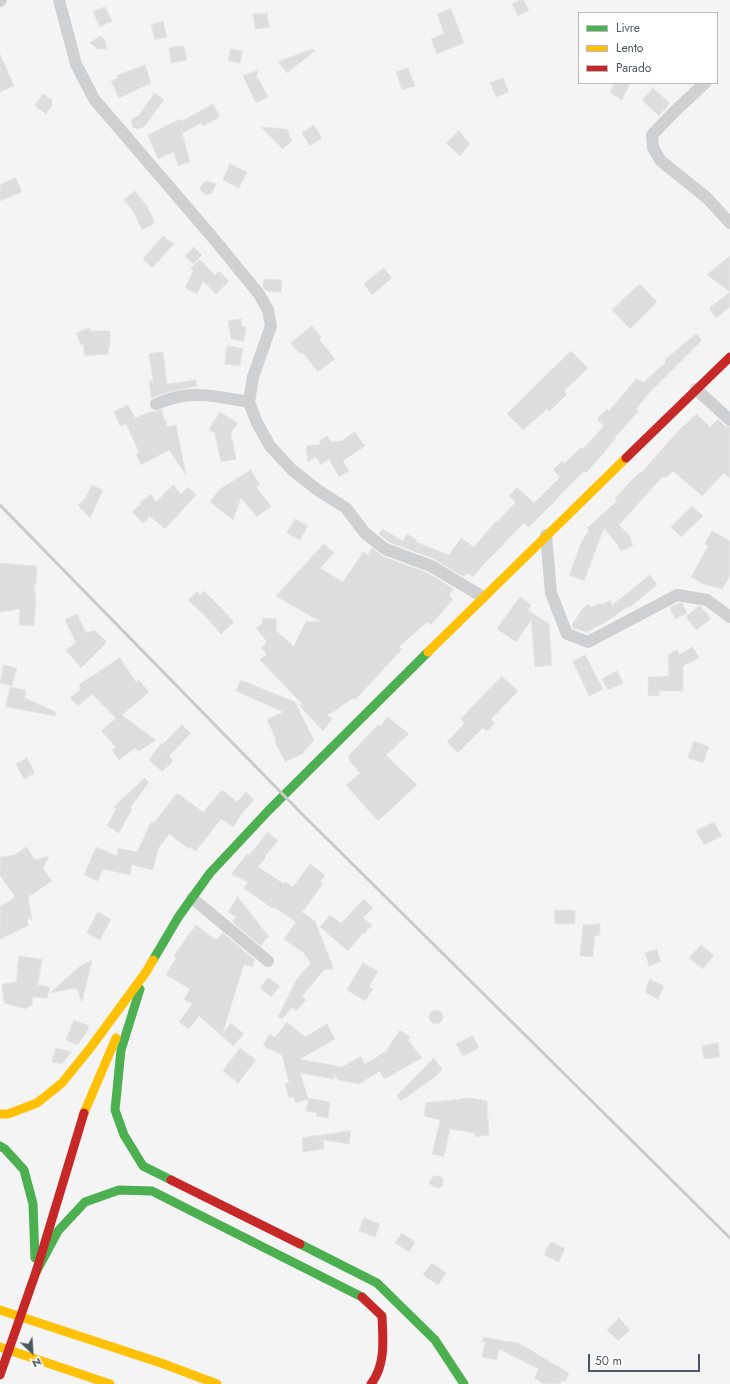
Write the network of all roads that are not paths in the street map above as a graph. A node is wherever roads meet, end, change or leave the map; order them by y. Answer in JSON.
{"nodes":[{"id":1,"x":59,"y":0,"type":"edge"},
{"id":2,"x":704,"y":84,"type":"edge"},
{"id":3,"x":730,"y":223,"type":"edge"},
{"id":4,"x":730,"y":357,"type":"edge"},
{"id":5,"x":696,"y":390,"type":"junction"},
{"id":6,"x":248,"y":402,"type":"junction"},
{"id":7,"x":156,"y":404,"type":"dead end"},
{"id":8,"x":730,"y":420,"type":"edge"},
{"id":9,"x":546,"y":535,"type":"junction"},
{"id":10,"x":483,"y":597,"type":"junction"},
{"id":11,"x":730,"y":617,"type":"edge"},
{"id":12,"x":192,"y":898,"type":"junction"},
{"id":13,"x":268,"y":961,"type":"dead end"},
{"id":14,"x":146,"y":972,"type":"junction"},
{"id":15,"x":0,"y":1114,"type":"edge"},
{"id":16,"x":0,"y":1146,"type":"edge"},
{"id":17,"x":36,"y":1272,"type":"junction"},
{"id":18,"x":0,"y":1310,"type":"edge"},
{"id":19,"x":0,"y":1347,"type":"edge"},
{"id":20,"x":0,"y":1375,"type":"edge"},
{"id":21,"x":110,"y":1384,"type":"edge"},
{"id":22,"x":217,"y":1384,"type":"edge"},
{"id":23,"x":371,"y":1384,"type":"edge"},
{"id":24,"x":464,"y":1384,"type":"edge"}],
"edges":[{"from":1,"to":6,"type":"street"},
{"from":2,"to":3,"type":"street"},
{"from":4,"to":5,"type":"highway"},
{"from":5,"to":8,"type":"street"},
{"from":5,"to":9,"type":"highway"},
{"from":6,"to":7,"type":"street"},
{"from":6,"to":10,"type":"street"},
{"from":9,"to":10,"type":"highway"},
{"from":9,"to":11,"type":"street"},
{"from":10,"to":12,"type":"highway"},
{"from":12,"to":13,"type":"street"},
{"from":12,"to":14,"type":"highway"},
{"from":14,"to":15,"type":"highway"},
{"from":14,"to":17,"type":"highway"},
{"from":14,"to":24,"type":"highway"},
{"from":16,"to":17,"type":"highway"},
{"from":17,"to":20,"type":"highway"},
{"from":17,"to":23,"type":"highway"},
{"from":18,"to":22,"type":"highway"},
{"from":19,"to":21,"type":"highway"}]}
